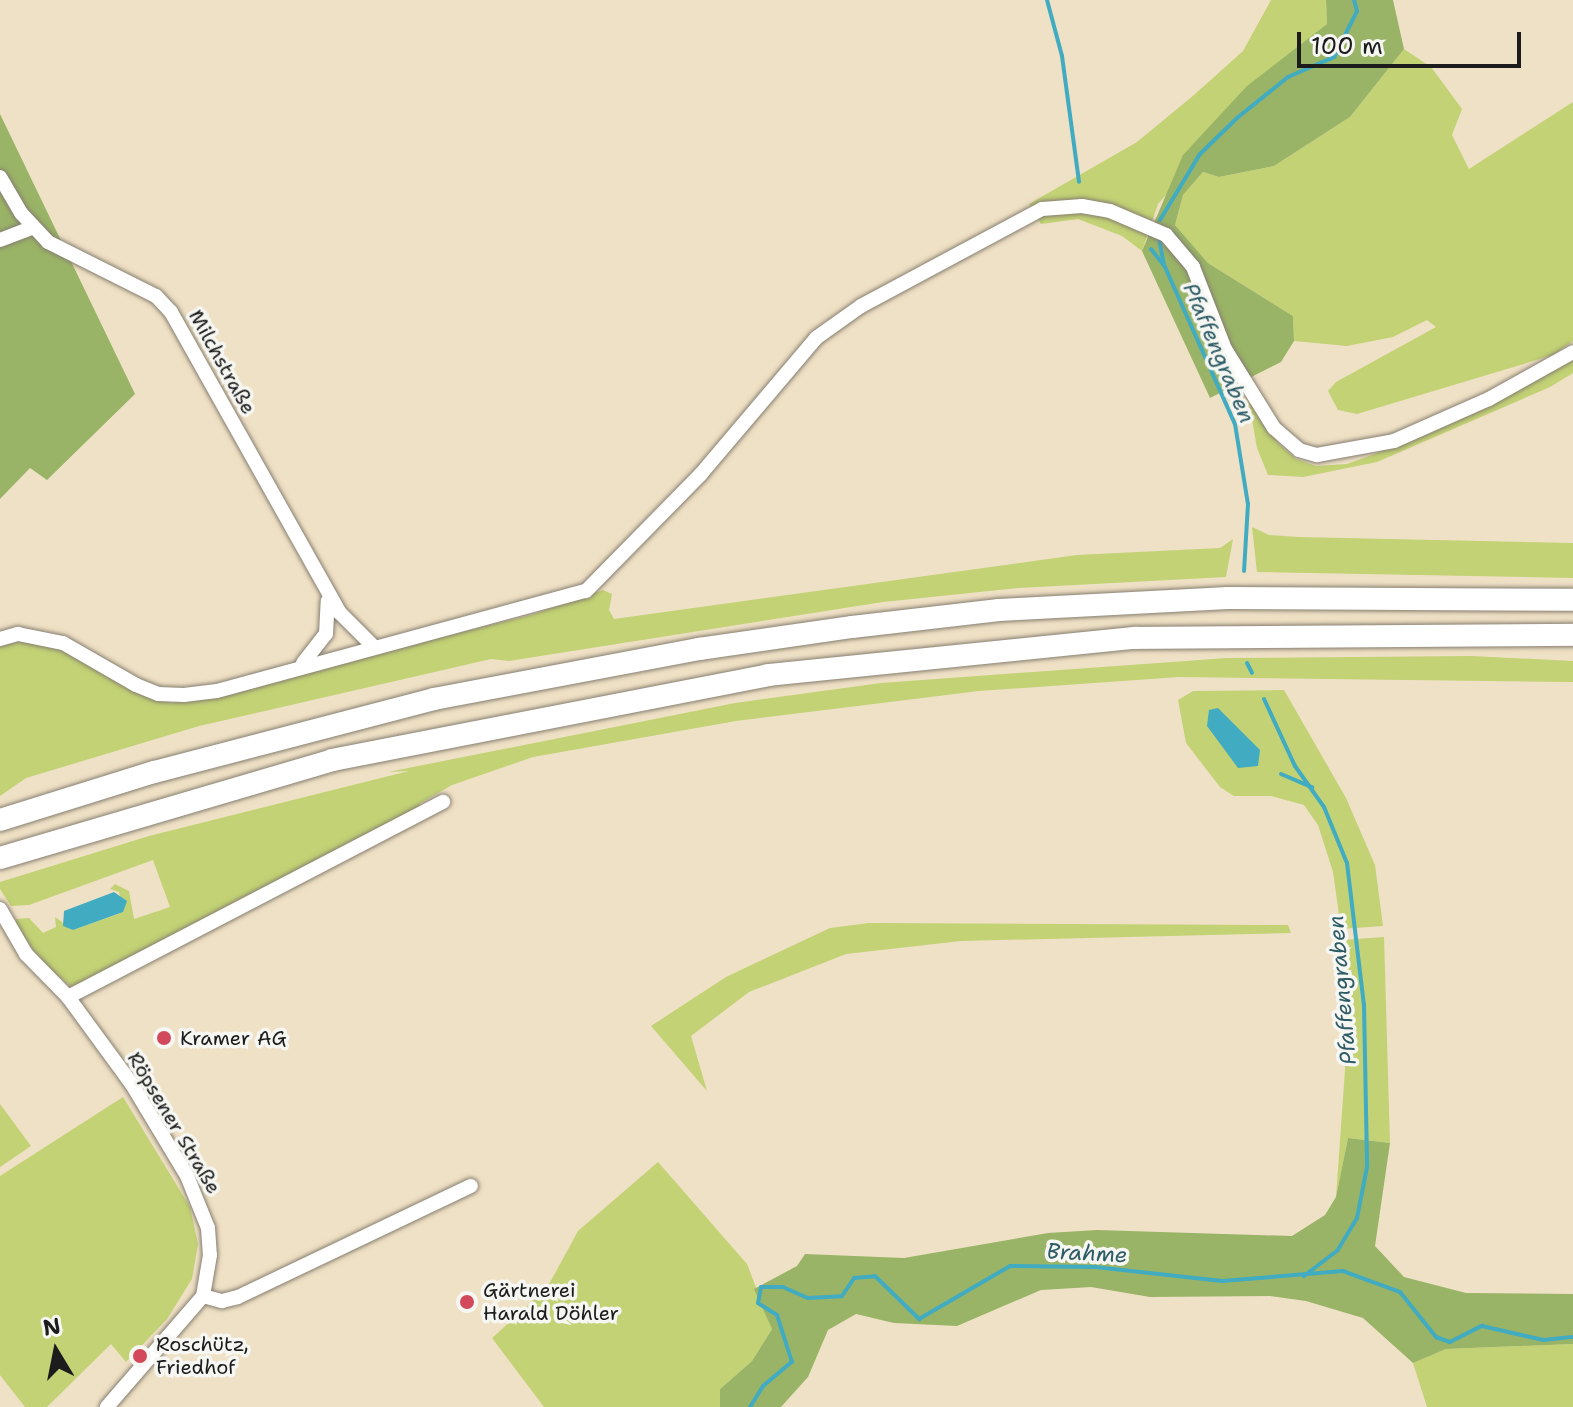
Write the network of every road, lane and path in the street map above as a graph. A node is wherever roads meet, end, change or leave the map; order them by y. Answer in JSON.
{"nodes":[{"id":1,"x":0,"y":177,"type":"edge"},
{"id":2,"x":34,"y":227,"type":"junction"},
{"id":3,"x":0,"y":240,"type":"edge"},
{"id":4,"x":1573,"y":352,"type":"edge"},
{"id":5,"x":324,"y":585,"type":"junction"},
{"id":6,"x":1573,"y":600,"type":"edge"},
{"id":7,"x":1573,"y":635,"type":"edge"},
{"id":8,"x":0,"y":639,"type":"edge"},
{"id":9,"x":372,"y":645,"type":"junction"},
{"id":10,"x":297,"y":667,"type":"junction"},
{"id":11,"x":443,"y":802,"type":"dead end"},
{"id":12,"x":6,"y":818,"type":"edge"},
{"id":13,"x":0,"y":858,"type":"edge"},
{"id":14,"x":0,"y":909,"type":"edge"},
{"id":15,"x":68,"y":997,"type":"junction"},
{"id":16,"x":471,"y":1186,"type":"dead end"},
{"id":17,"x":203,"y":1296,"type":"junction"},
{"id":18,"x":107,"y":1407,"type":"edge"}],
"edges":[{"from":1,"to":2,"type":"street","name":"Milchstraße"},
{"from":2,"to":3,"type":"street"},
{"from":2,"to":5,"type":"street","name":"Milchstraße"},
{"from":4,"to":9,"type":"street"},
{"from":5,"to":9,"type":"street","name":"Milchstraße"},
{"from":5,"to":10,"type":"street","name":"Milchstraße"},
{"from":6,"to":12,"type":"highway"},
{"from":7,"to":13,"type":"highway"},
{"from":8,"to":10,"type":"street"},
{"from":9,"to":10,"type":"street"},
{"from":11,"to":15,"type":"street"},
{"from":14,"to":15,"type":"street","name":"Röpsener Straße"},
{"from":15,"to":17,"type":"street","name":"Röpsener Straße"},
{"from":16,"to":17,"type":"street"},
{"from":17,"to":18,"type":"street"}]}
